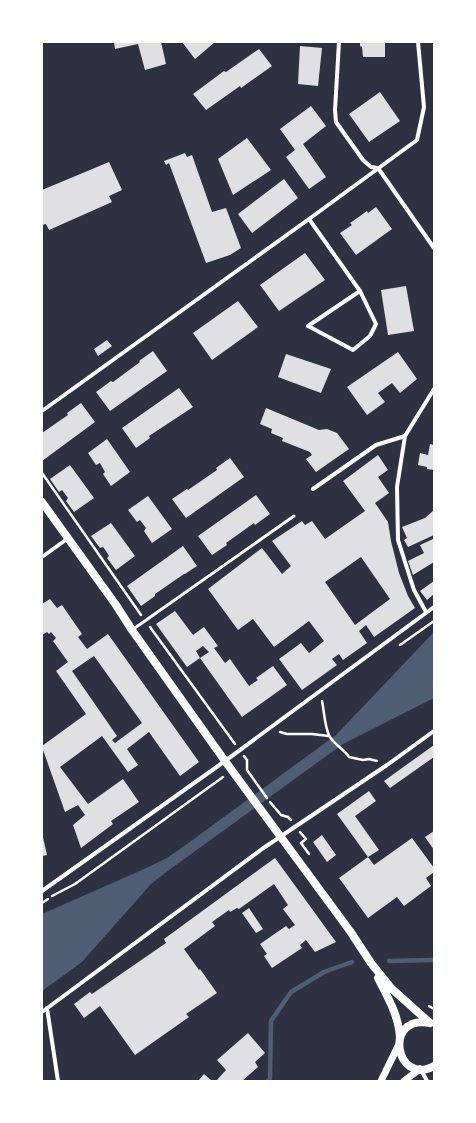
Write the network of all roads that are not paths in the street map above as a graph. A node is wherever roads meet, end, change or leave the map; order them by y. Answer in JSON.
{"nodes":[{"id":1,"x":339,"y":42,"type":"edge"},
{"id":2,"x":418,"y":42,"type":"edge"},
{"id":3,"x":378,"y":168,"type":"junction"},
{"id":4,"x":309,"y":219,"type":"junction"},
{"id":5,"x":434,"y":248,"type":"edge"},
{"id":6,"x":360,"y":291,"type":"junction"},
{"id":7,"x":434,"y":389,"type":"edge"},
{"id":8,"x":42,"y":410,"type":"edge"},
{"id":9,"x":405,"y":436,"type":"junction"},
{"id":10,"x":312,"y":489,"type":"dead end"},
{"id":11,"x":42,"y":502,"type":"edge"},
{"id":12,"x":294,"y":516,"type":"dead end"},
{"id":13,"x":67,"y":539,"type":"junction"},
{"id":14,"x":42,"y":557,"type":"edge"},
{"id":15,"x":434,"y":607,"type":"edge"},
{"id":16,"x":426,"y":612,"type":"junction"},
{"id":17,"x":132,"y":630,"type":"junction"},
{"id":18,"x":434,"y":731,"type":"edge"},
{"id":19,"x":225,"y":761,"type":"junction"},
{"id":20,"x":280,"y":836,"type":"junction"},
{"id":21,"x":42,"y":891,"type":"edge"},
{"id":22,"x":371,"y":963,"type":"junction"},
{"id":23,"x":47,"y":1008,"type":"junction"},
{"id":24,"x":42,"y":1012,"type":"edge"},
{"id":25,"x":433,"y":1025,"type":"edge"},
{"id":26,"x":399,"y":1041,"type":"junction"},
{"id":27,"x":434,"y":1066,"type":"edge"},
{"id":28,"x":420,"y":1069,"type":"junction"},
{"id":29,"x":58,"y":1081,"type":"edge"},
{"id":30,"x":381,"y":1081,"type":"edge"},
{"id":31,"x":404,"y":1081,"type":"edge"},
{"id":32,"x":427,"y":1081,"type":"edge"}],
"edges":[{"from":1,"to":3,"type":"street"},
{"from":2,"to":3,"type":"street"},
{"from":3,"to":4,"type":"street"},
{"from":3,"to":5,"type":"street"},
{"from":4,"to":6,"type":"street"},
{"from":4,"to":8,"type":"street"},
{"from":6,"to":6,"type":"street"},
{"from":7,"to":9,"type":"street"},
{"from":9,"to":10,"type":"street"},
{"from":9,"to":16,"type":"street"},
{"from":11,"to":13,"type":"main road"},
{"from":12,"to":17,"type":"lane"},
{"from":13,"to":14,"type":"street"},
{"from":13,"to":17,"type":"main road"},
{"from":15,"to":16,"type":"street"},
{"from":16,"to":19,"type":"street"},
{"from":17,"to":19,"type":"main road"},
{"from":18,"to":20,"type":"street"},
{"from":19,"to":20,"type":"main road"},
{"from":19,"to":21,"type":"street"},
{"from":20,"to":22,"type":"main road"},
{"from":20,"to":23,"type":"street"},
{"from":22,"to":25,"type":"main road"},
{"from":22,"to":26,"type":"main road"},
{"from":23,"to":24,"type":"street"},
{"from":23,"to":29,"type":"street"},
{"from":25,"to":26,"type":"main road"},
{"from":26,"to":28,"type":"main road"},
{"from":26,"to":30,"type":"street"},
{"from":27,"to":28,"type":"main road"},
{"from":28,"to":31,"type":"street"},
{"from":28,"to":32,"type":"street"}]}
